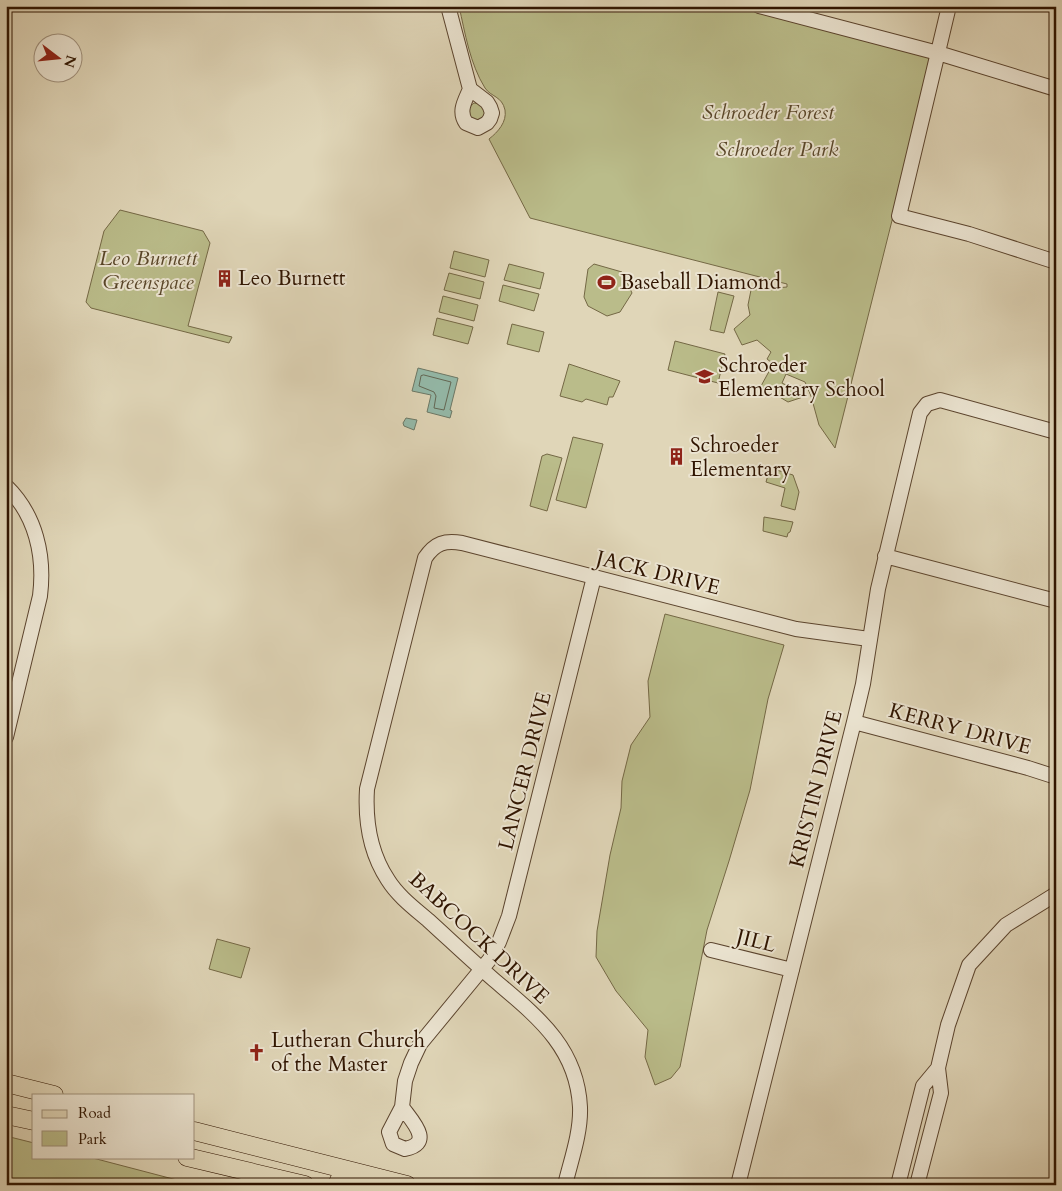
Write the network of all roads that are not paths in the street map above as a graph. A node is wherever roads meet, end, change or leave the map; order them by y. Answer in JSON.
{"nodes":[{"id":1,"x":448,"y":6,"type":"edge"},
{"id":2,"x":759,"y":6,"type":"edge"},
{"id":3,"x":949,"y":6,"type":"edge"},
{"id":4,"x":938,"y":53,"type":"junction"},
{"id":5,"x":470,"y":89,"type":"dead end"},
{"id":6,"x":1056,"y":90,"type":"edge"},
{"id":7,"x":1056,"y":262,"type":"edge"},
{"id":8,"x":1056,"y":432,"type":"edge"},
{"id":9,"x":6,"y":486,"type":"edge"},
{"id":10,"x":438,"y":544,"type":"joint"},
{"id":11,"x":885,"y":556,"type":"junction"},
{"id":12,"x":594,"y":577,"type":"junction"},
{"id":13,"x":1056,"y":601,"type":"edge"},
{"id":14,"x":869,"y":639,"type":"junction"},
{"id":15,"x":854,"y":722,"type":"junction"},
{"id":16,"x":6,"y":737,"type":"edge"},
{"id":17,"x":1056,"y":777,"type":"edge"},
{"id":18,"x":1056,"y":894,"type":"edge"},
{"id":19,"x":712,"y":950,"type":"dead end"},
{"id":20,"x":482,"y":969,"type":"junction"},
{"id":21,"x":792,"y":970,"type":"junction"},
{"id":22,"x":938,"y":1068,"type":"junction"},
{"id":23,"x":6,"y":1083,"type":"edge"},
{"id":24,"x":50,"y":1094,"type":"edge"},
{"id":25,"x":402,"y":1107,"type":"dead end"},
{"id":26,"x":6,"y":1115,"type":"edge"},
{"id":27,"x":32,"y":1121,"type":"edge"},
{"id":28,"x":195,"y":1131,"type":"edge"},
{"id":29,"x":291,"y":1155,"type":"junction"},
{"id":30,"x":191,"y":1158,"type":"edge"},
{"id":31,"x":352,"y":1171,"type":"junction"},
{"id":32,"x":276,"y":1178,"type":"junction"},
{"id":33,"x":305,"y":1185,"type":"edge"},
{"id":34,"x":337,"y":1185,"type":"edge"},
{"id":35,"x":408,"y":1185,"type":"edge"},
{"id":36,"x":565,"y":1185,"type":"edge"},
{"id":37,"x":738,"y":1185,"type":"edge"},
{"id":38,"x":898,"y":1185,"type":"edge"},
{"id":39,"x":917,"y":1185,"type":"edge"}],
"edges":[{"from":1,"to":5,"type":"street"},
{"from":2,"to":4,"type":"street"},
{"from":3,"to":4,"type":"street"},
{"from":4,"to":6,"type":"street"},
{"from":4,"to":7,"type":"street"},
{"from":8,"to":11,"type":"street","name":"KRISTIN DRIVE"},
{"from":9,"to":16,"type":"street"},
{"from":10,"to":12,"type":"street","name":"JACK DRIVE"},
{"from":10,"to":20,"type":"street","name":"BABCOCK DRIVE"},
{"from":11,"to":13,"type":"street"},
{"from":11,"to":14,"type":"street","name":"KRISTIN DRIVE"},
{"from":12,"to":14,"type":"street","name":"JACK DRIVE"},
{"from":12,"to":20,"type":"street","name":"LANCER DRIVE"},
{"from":14,"to":15,"type":"street","name":"KRISTIN DRIVE"},
{"from":15,"to":17,"type":"street","name":"KERRY DRIVE"},
{"from":15,"to":21,"type":"street","name":"KRISTIN DRIVE"},
{"from":18,"to":22,"type":"street"},
{"from":19,"to":21,"type":"street","name":"JILL"},
{"from":20,"to":25,"type":"street","name":"LANCER DRIVE"},
{"from":20,"to":36,"type":"street","name":"BABCOCK DRIVE"},
{"from":21,"to":37,"type":"street","name":"KRISTIN DRIVE"},
{"from":22,"to":38,"type":"street"},
{"from":22,"to":39,"type":"street"},
{"from":23,"to":24,"type":"main road"},
{"from":26,"to":27,"type":"main road"},
{"from":28,"to":29,"type":"main road"},
{"from":29,"to":31,"type":"main road"},
{"from":29,"to":32,"type":"main road"},
{"from":30,"to":32,"type":"main road"},
{"from":31,"to":34,"type":"main road"},
{"from":31,"to":35,"type":"main road"},
{"from":32,"to":33,"type":"main road"}]}
